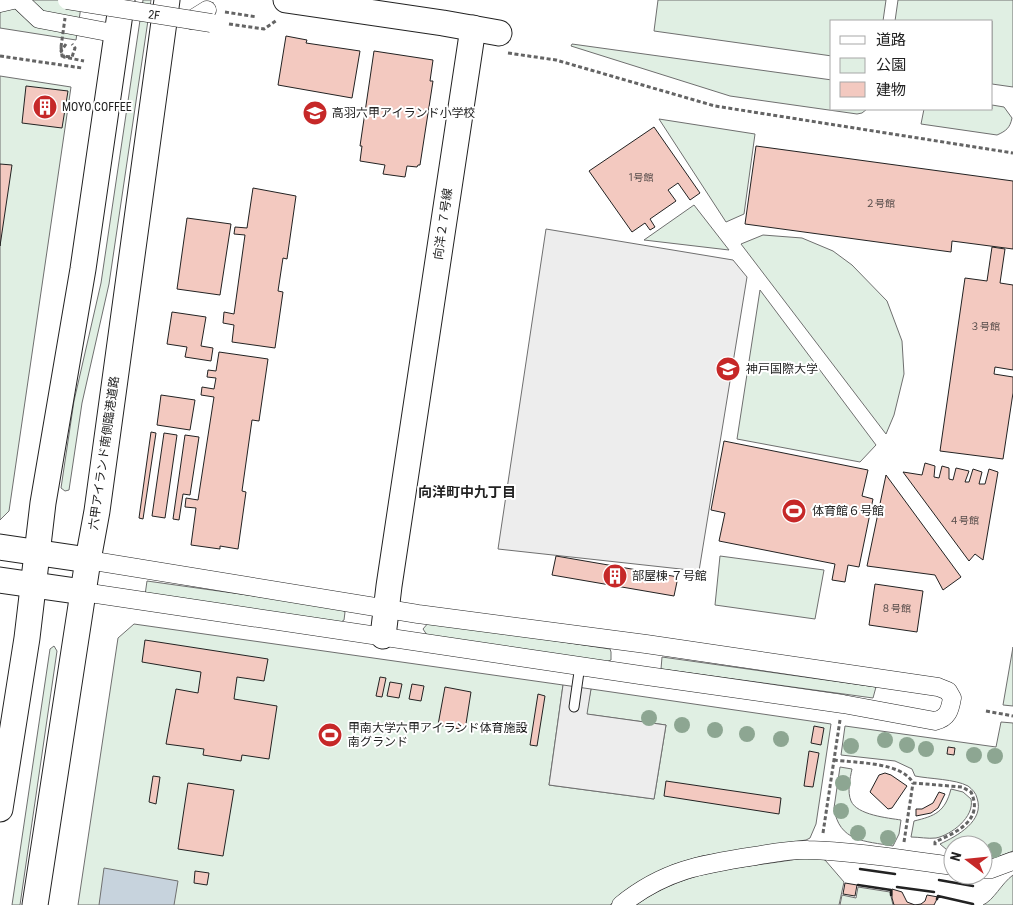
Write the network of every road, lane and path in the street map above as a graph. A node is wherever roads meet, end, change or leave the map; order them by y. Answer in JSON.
{"nodes":[{"id":1,"x":13,"y":0,"type":"edge"},
{"id":2,"x":19,"y":0,"type":"edge"},
{"id":3,"x":68,"y":0,"type":"edge"},
{"id":4,"x":122,"y":0,"type":"edge"},
{"id":5,"x":167,"y":0,"type":"edge"},
{"id":6,"x":0,"y":3,"type":"edge"},
{"id":7,"x":283,"y":9,"type":"edge"},
{"id":8,"x":209,"y":16,"type":"junction"},
{"id":9,"x":257,"y":18,"type":"dead end"},
{"id":10,"x":473,"y":28,"type":"junction"},
{"id":11,"x":118,"y":34,"type":"junction"},
{"id":12,"x":503,"y":43,"type":"joint"},
{"id":13,"x":0,"y":56,"type":"edge"},
{"id":14,"x":84,"y":61,"type":"dead end"},
{"id":15,"x":82,"y":68,"type":"dead end"},
{"id":16,"x":1013,"y":153,"type":"edge"},
{"id":17,"x":0,"y":547,"type":"edge"},
{"id":18,"x":37,"y":552,"type":"junction"},
{"id":19,"x":88,"y":560,"type":"junction"},
{"id":20,"x":0,"y":580,"type":"edge"},
{"id":21,"x":33,"y":584,"type":"junction"},
{"id":22,"x":83,"y":592,"type":"junction"},
{"id":23,"x":387,"y":608,"type":"junction"},
{"id":24,"x":384,"y":636,"type":"junction"},
{"id":25,"x":580,"y":666,"type":"junction"},
{"id":26,"x":574,"y":707,"type":"dead end"},
{"id":27,"x":986,"y":712,"type":"dead end"},
{"id":28,"x":1013,"y":716,"type":"edge"},
{"id":29,"x":840,"y":718,"type":"dead end"},
{"id":30,"x":834,"y":760,"type":"junction"},
{"id":31,"x":913,"y":783,"type":"junction"},
{"id":32,"x":0,"y":809,"type":"edge"},
{"id":33,"x":905,"y":836,"type":"dead end"},
{"id":34,"x":820,"y":851,"type":"junction"},
{"id":35,"x":1013,"y":862,"type":"edge"},
{"id":36,"x":933,"y":863,"type":"junction"},
{"id":37,"x":943,"y":864,"type":"edge"},
{"id":38,"x":993,"y":868,"type":"edge"},
{"id":39,"x":35,"y":905,"type":"edge"},
{"id":40,"x":621,"y":905,"type":"edge"}],
"edges":[{"from":1,"to":6,"type":"street"},
{"from":2,"to":11,"type":"street"},
{"from":3,"to":8,"type":"street","name":"2F","bridge":true},
{"from":3,"to":14,"type":"path","bridge":true},
{"from":4,"to":11,"type":"street"},
{"from":5,"to":19,"type":"street","name":"六甲アイランド南側臨港道路"},
{"from":7,"to":8,"type":"path"},
{"from":7,"to":10,"type":"street"},
{"from":8,"to":9,"type":"path"},
{"from":10,"to":12,"type":"street"},
{"from":10,"to":23,"type":"street","name":"向洋２７号線"},
{"from":11,"to":18,"type":"street"},
{"from":12,"to":16,"type":"path"},
{"from":13,"to":15,"type":"path"},
{"from":17,"to":18,"type":"street"},
{"from":18,"to":19,"type":"street"},
{"from":18,"to":21,"type":"street"},
{"from":19,"to":22,"type":"street","name":"六甲アイランド南側臨港道路"},
{"from":19,"to":23,"type":"street"},
{"from":20,"to":21,"type":"street"},
{"from":21,"to":22,"type":"street"},
{"from":21,"to":32,"type":"street"},
{"from":22,"to":24,"type":"street"},
{"from":22,"to":39,"type":"street","name":"六甲アイランド南側臨港道路"},
{"from":23,"to":24,"type":"street","name":"向洋２７号線"},
{"from":23,"to":25,"type":"street"},
{"from":24,"to":25,"type":"street"},
{"from":25,"to":26,"type":"lane"},
{"from":27,"to":28,"type":"path"},
{"from":29,"to":30,"type":"path"},
{"from":30,"to":31,"type":"path"},
{"from":30,"to":34,"type":"path"},
{"from":31,"to":33,"type":"path"},
{"from":31,"to":36,"type":"path"},
{"from":34,"to":36,"type":"street"},
{"from":34,"to":40,"type":"street"},
{"from":35,"to":38,"type":"street"},
{"from":36,"to":37,"type":"street"}]}
